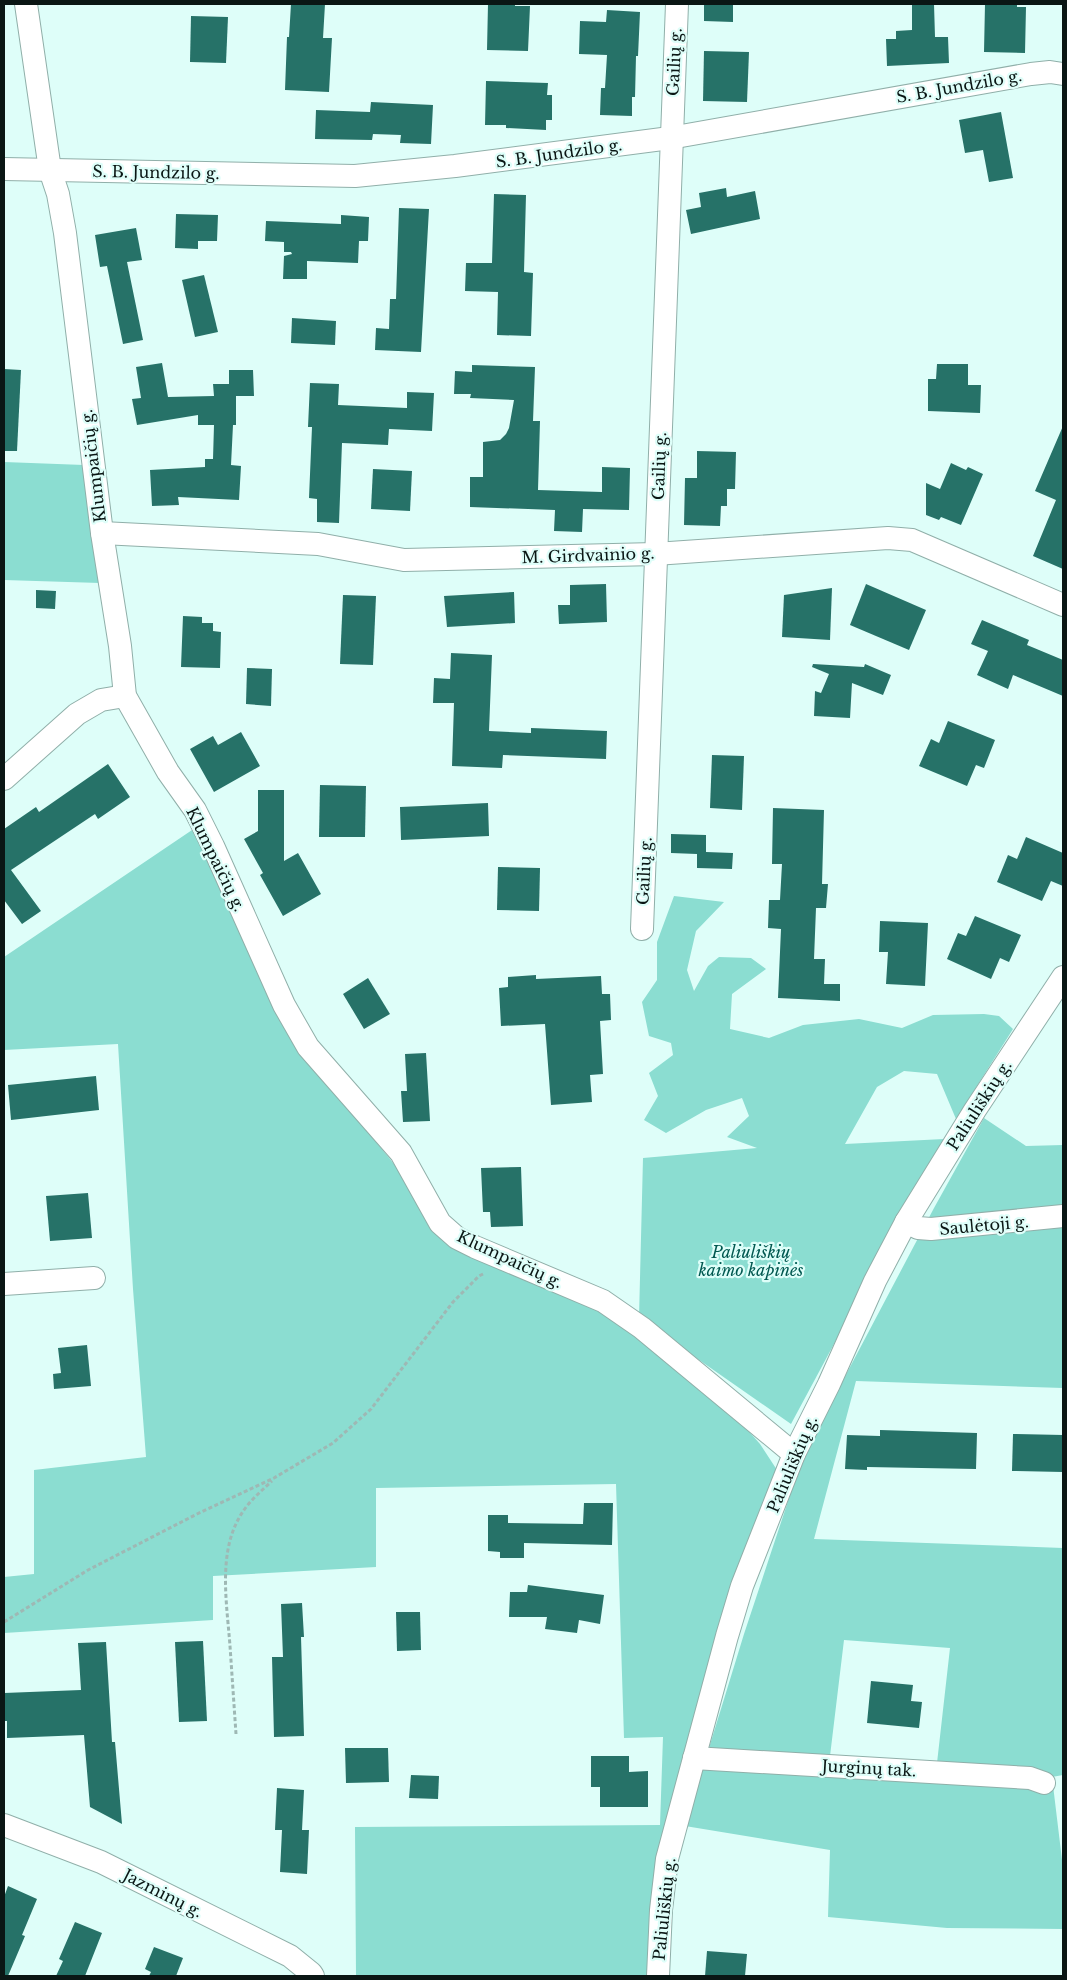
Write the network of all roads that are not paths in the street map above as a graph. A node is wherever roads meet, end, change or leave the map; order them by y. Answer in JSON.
{"nodes":[{"id":1,"x":26,"y":4,"type":"edge"},
{"id":2,"x":677,"y":4,"type":"edge"},
{"id":3,"x":1063,"y":74,"type":"edge"},
{"id":4,"x":670,"y":138,"type":"junction"},
{"id":5,"x":4,"y":168,"type":"edge"},
{"id":6,"x":50,"y":170,"type":"junction"},
{"id":7,"x":102,"y":533,"type":"junction"},
{"id":8,"x":655,"y":554,"type":"junction"},
{"id":9,"x":1063,"y":605,"type":"edge"},
{"id":10,"x":125,"y":696,"type":"junction"},
{"id":11,"x":4,"y":779,"type":"edge"},
{"id":12,"x":642,"y":929,"type":"dead end"},
{"id":13,"x":1063,"y":978,"type":"edge"},
{"id":14,"x":1063,"y":1216,"type":"edge"},
{"id":15,"x":906,"y":1222,"type":"junction"},
{"id":16,"x":94,"y":1278,"type":"dead end"},
{"id":17,"x":4,"y":1284,"type":"edge"},
{"id":18,"x":794,"y":1454,"type":"junction"},
{"id":19,"x":694,"y":1758,"type":"junction"},
{"id":20,"x":1044,"y":1783,"type":"dead end"},
{"id":21,"x":4,"y":1825,"type":"edge"},
{"id":22,"x":313,"y":1976,"type":"edge"},
{"id":23,"x":658,"y":1976,"type":"edge"}],
"edges":[{"from":1,"to":6,"type":"street","name":"Klumpaičių g."},
{"from":2,"to":4,"type":"street","name":"Gailių g."},
{"from":3,"to":4,"type":"street","name":"S. B. Jundzilo g."},
{"from":4,"to":6,"type":"street","name":"S. B. Jundzilo g."},
{"from":4,"to":8,"type":"street","name":"Gailių g."},
{"from":5,"to":6,"type":"street","name":"S. B. Jundzilo g."},
{"from":6,"to":7,"type":"street","name":"Klumpaičių g."},
{"from":7,"to":8,"type":"street","name":"M. Girdvainio g."},
{"from":7,"to":10,"type":"street","name":"Klumpaičių g."},
{"from":8,"to":9,"type":"street","name":"M. Girdvainio g."},
{"from":8,"to":12,"type":"street","name":"Gailių g."},
{"from":10,"to":11,"type":"street"},
{"from":10,"to":18,"type":"street","name":"Klumpaičių g."},
{"from":13,"to":15,"type":"street","name":"Paliuliškių g."},
{"from":14,"to":15,"type":"street","name":"Saulėtoji g."},
{"from":15,"to":18,"type":"street","name":"Paliuliškių g."},
{"from":16,"to":17,"type":"street"},
{"from":18,"to":19,"type":"street","name":"Paliuliškių g."},
{"from":19,"to":20,"type":"street","name":"Jurginų tak."},
{"from":19,"to":23,"type":"street","name":"Paliuliškių g."},
{"from":21,"to":22,"type":"street","name":"Jazminų g."}]}
